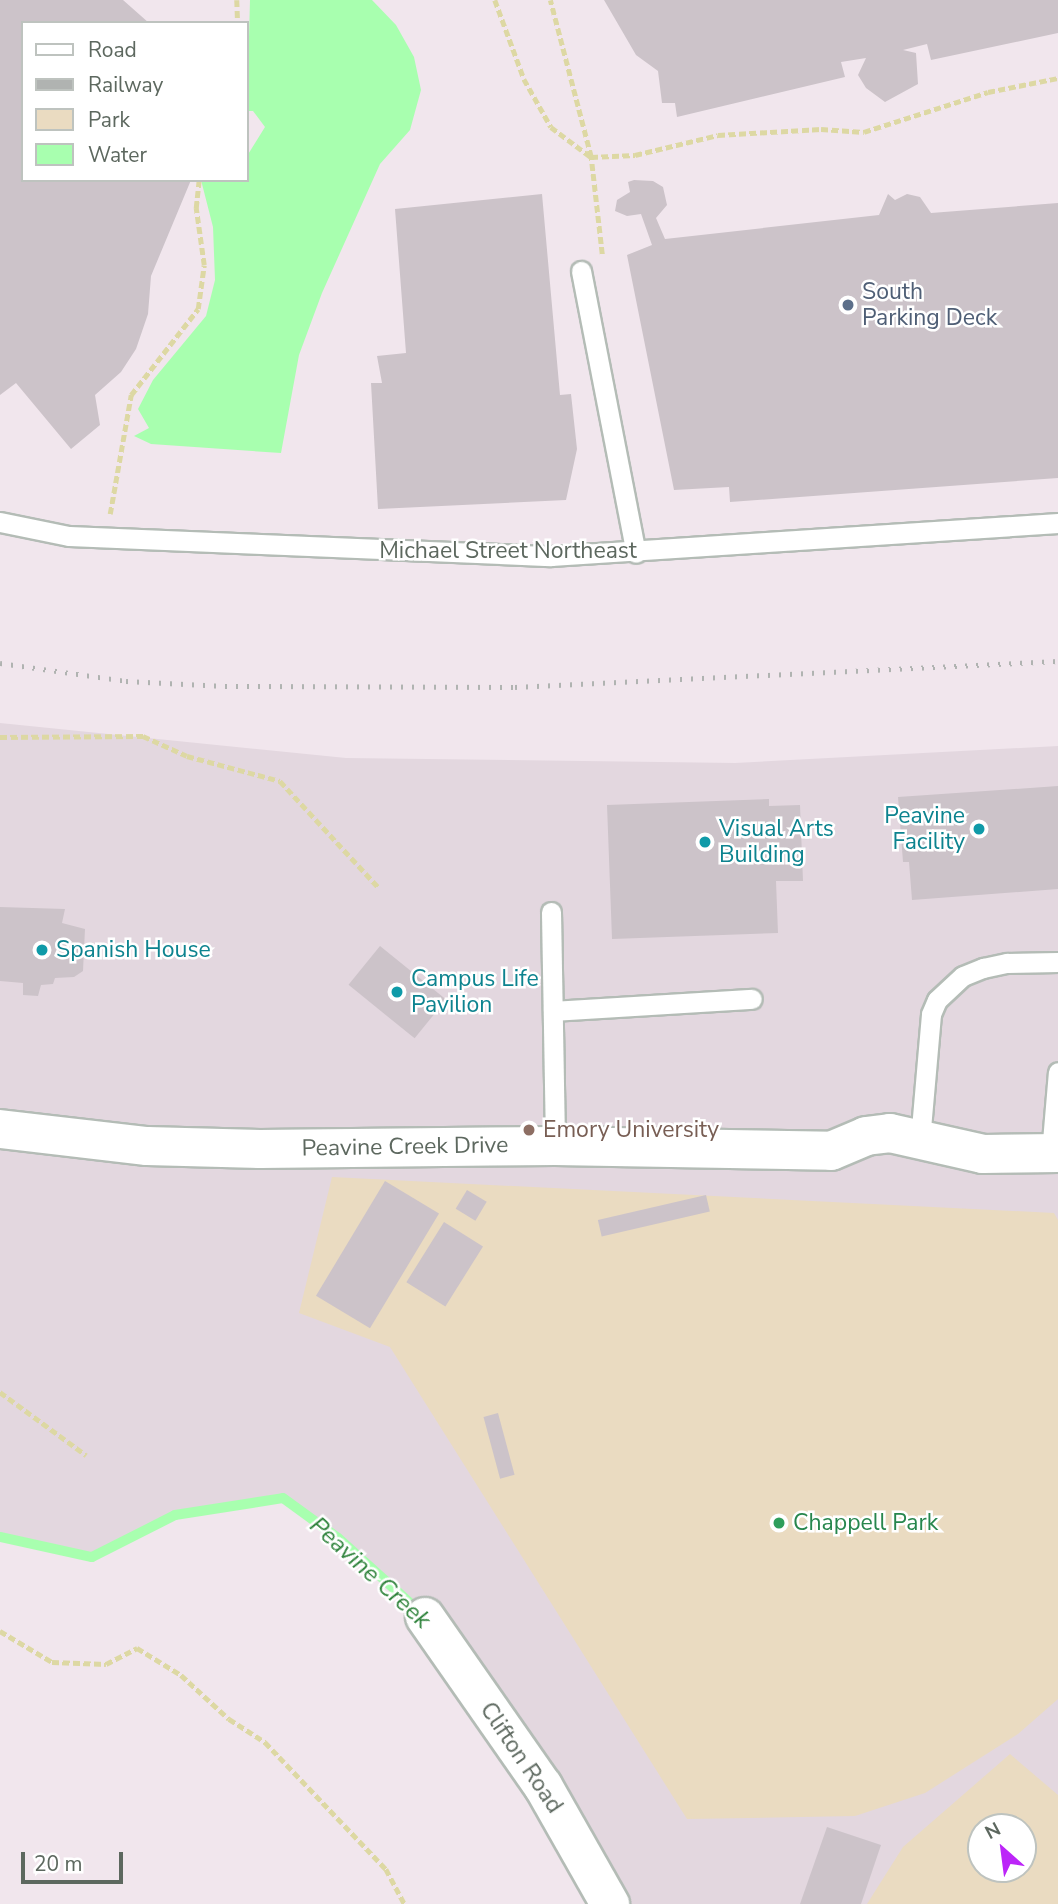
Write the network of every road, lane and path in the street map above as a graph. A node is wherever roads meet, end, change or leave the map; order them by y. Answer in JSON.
{"nodes":[{"id":1,"x":237,"y":0,"type":"edge"},
{"id":2,"x":495,"y":0,"type":"edge"},
{"id":3,"x":550,"y":0,"type":"edge"},
{"id":4,"x":238,"y":21,"type":"edge"},
{"id":5,"x":1058,"y":78,"type":"edge"},
{"id":6,"x":591,"y":157,"type":"junction"},
{"id":7,"x":199,"y":182,"type":"edge"},
{"id":8,"x":581,"y":271,"type":"joint"},
{"id":9,"x":0,"y":522,"type":"edge"},
{"id":10,"x":1058,"y":523,"type":"edge"},
{"id":11,"x":107,"y":538,"type":"junction"},
{"id":12,"x":636,"y":553,"type":"junction"},
{"id":13,"x":0,"y":737,"type":"edge"},
{"id":14,"x":379,"y":888,"type":"dead end"},
{"id":15,"x":551,"y":912,"type":"dead end"},
{"id":16,"x":1058,"y":962,"type":"edge"},
{"id":17,"x":752,"y":999,"type":"dead end"},
{"id":18,"x":553,"y":1011,"type":"junction"},
{"id":19,"x":1058,"y":1072,"type":"edge"},
{"id":20,"x":0,"y":1129,"type":"edge"},
{"id":21,"x":920,"y":1140,"type":"junction"},
{"id":22,"x":555,"y":1146,"type":"junction"},
{"id":23,"x":1054,"y":1153,"type":"edge"},
{"id":24,"x":0,"y":1392,"type":"edge"},
{"id":25,"x":86,"y":1455,"type":"dead end"},
{"id":26,"x":425,"y":1617,"type":"dead end"},
{"id":27,"x":0,"y":1631,"type":"edge"},
{"id":28,"x":405,"y":1904,"type":"edge"},
{"id":29,"x":611,"y":1904,"type":"edge"}],
"edges":[{"from":1,"to":4,"type":"path"},
{"from":2,"to":6,"type":"path"},
{"from":3,"to":6,"type":"path"},
{"from":5,"to":6,"type":"path"},
{"from":6,"to":8,"type":"path"},
{"from":7,"to":11,"type":"path"},
{"from":8,"to":12,"type":"lane"},
{"from":9,"to":11,"type":"lane","name":"Michael Street Northeast"},
{"from":10,"to":12,"type":"lane","name":"Michael Street Northeast"},
{"from":11,"to":12,"type":"lane","name":"Michael Street Northeast"},
{"from":13,"to":14,"type":"path"},
{"from":15,"to":18,"type":"lane"},
{"from":16,"to":21,"type":"lane"},
{"from":17,"to":18,"type":"lane"},
{"from":18,"to":22,"type":"lane"},
{"from":19,"to":23,"type":"lane"},
{"from":20,"to":22,"type":"street","name":"Peavine Creek Drive"},
{"from":21,"to":22,"type":"street","name":"Peavine Creek Drive"},
{"from":21,"to":23,"type":"street","name":"Peavine Creek Drive"},
{"from":24,"to":25,"type":"path"},
{"from":26,"to":29,"type":"street","name":"Clifton Road"},
{"from":27,"to":28,"type":"path"}]}
